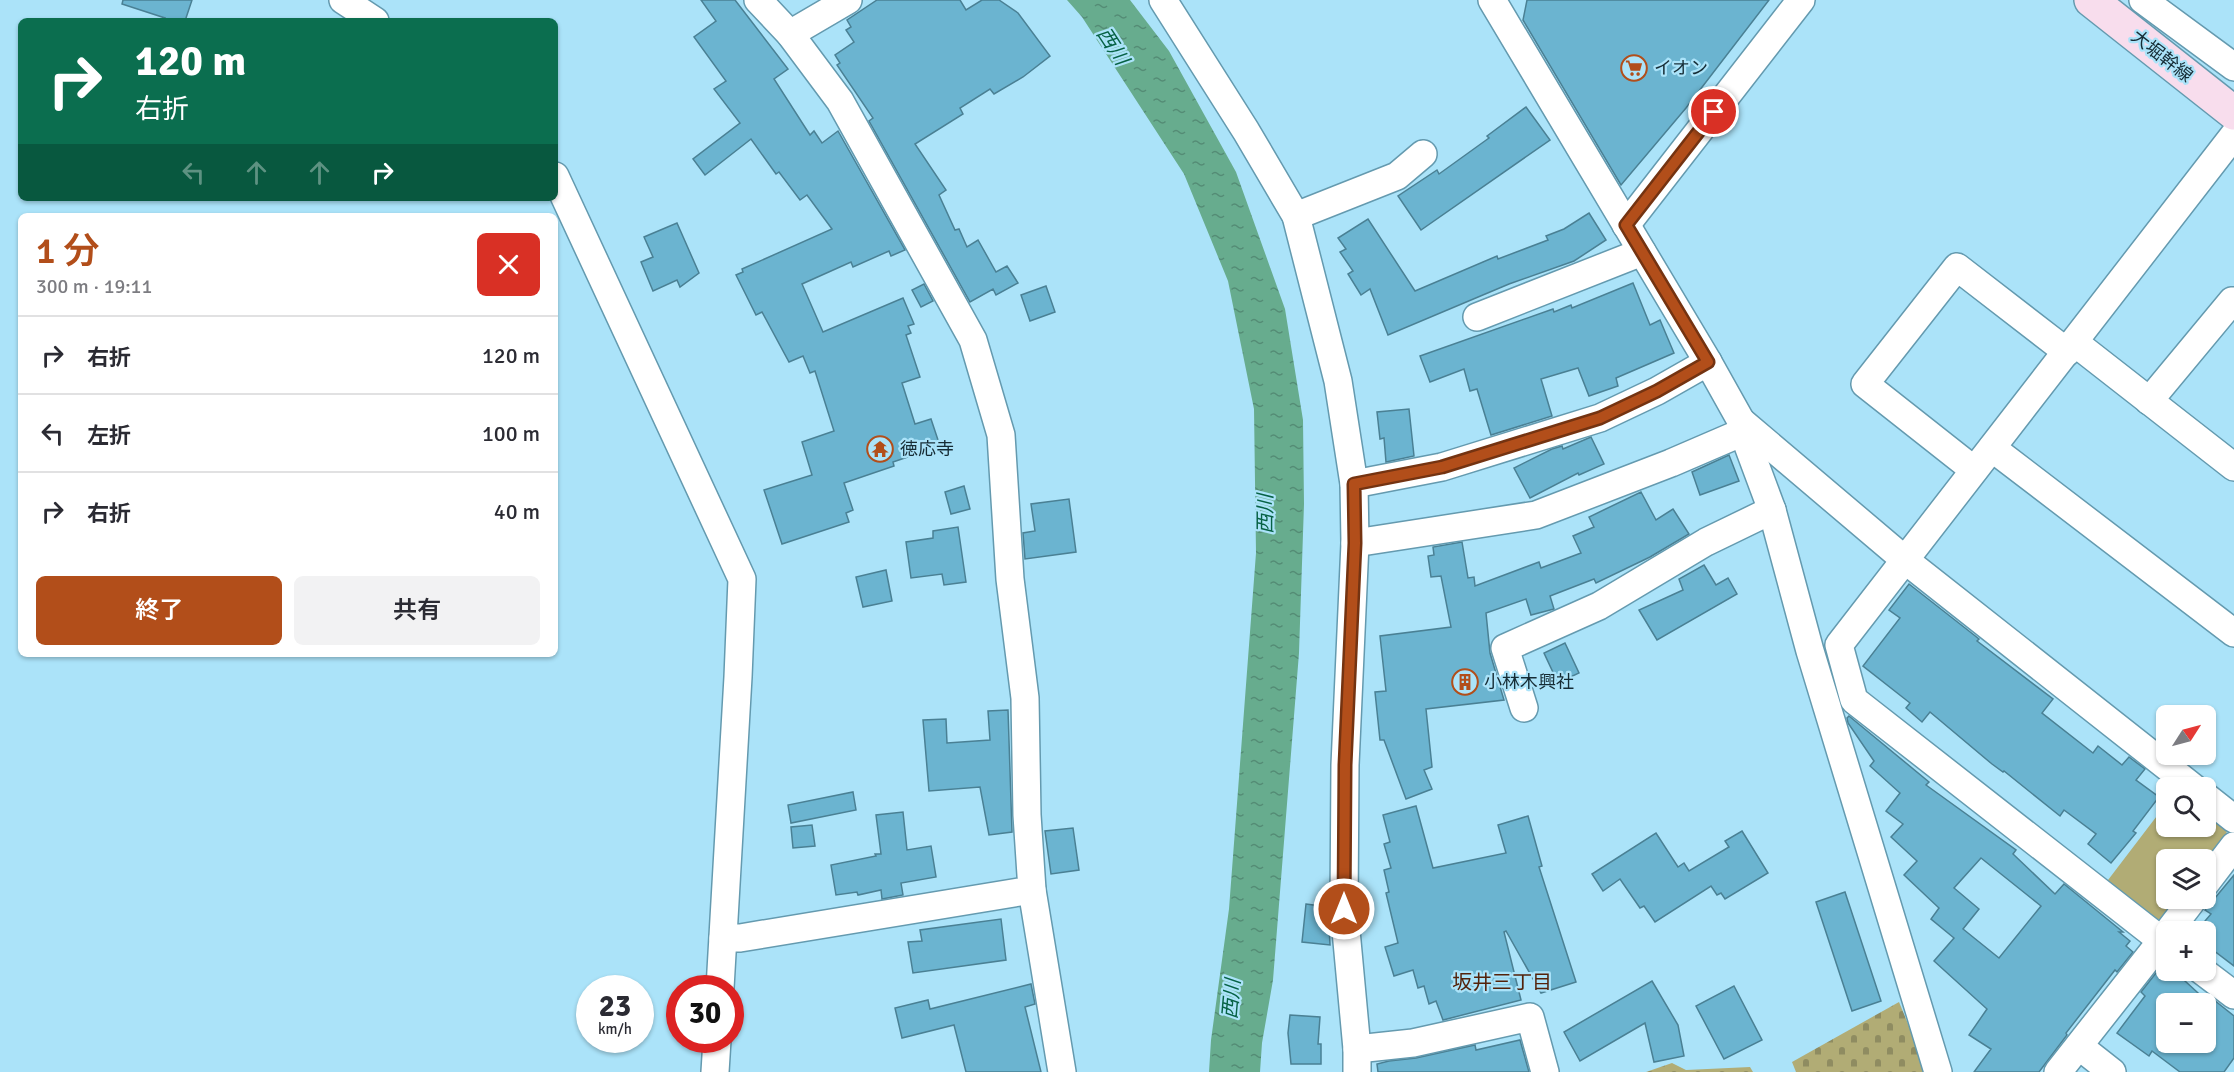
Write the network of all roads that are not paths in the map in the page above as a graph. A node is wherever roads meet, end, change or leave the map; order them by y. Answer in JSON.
{"nodes":[{"id":1,"x":343,"y":0,"type":"edge"},
{"id":2,"x":758,"y":0,"type":"edge"},
{"id":3,"x":848,"y":0,"type":"edge"},
{"id":4,"x":1163,"y":0,"type":"edge"},
{"id":5,"x":1492,"y":0,"type":"edge"},
{"id":6,"x":1801,"y":0,"type":"edge"},
{"id":7,"x":2091,"y":0,"type":"edge"},
{"id":8,"x":2143,"y":0,"type":"edge"},
{"id":9,"x":370,"y":18,"type":"edge"},
{"id":10,"x":790,"y":34,"type":"junction"},
{"id":11,"x":2234,"y":67,"type":"edge"},
{"id":12,"x":2234,"y":113,"type":"edge"},
{"id":13,"x":2234,"y":135,"type":"edge"},
{"id":14,"x":1423,"y":154,"type":"dead end"},
{"id":15,"x":558,"y":182,"type":"edge"},
{"id":16,"x":1296,"y":216,"type":"junction"},
{"id":17,"x":1626,"y":225,"type":"junction"},
{"id":18,"x":1642,"y":252,"type":"junction"},
{"id":19,"x":2232,"y":301,"type":"dead end"},
{"id":20,"x":1477,"y":317,"type":"dead end"},
{"id":21,"x":2070,"y":347,"type":"junction"},
{"id":22,"x":1708,"y":362,"type":"junction"},
{"id":23,"x":2149,"y":401,"type":"junction"},
{"id":24,"x":1742,"y":427,"type":"junction"},
{"id":25,"x":1992,"y":448,"type":"junction"},
{"id":26,"x":2234,"y":467,"type":"edge"},
{"id":27,"x":1974,"y":470,"type":"junction"},
{"id":28,"x":1354,"y":484,"type":"junction"},
{"id":29,"x":1772,"y":510,"type":"junction"},
{"id":30,"x":1355,"y":543,"type":"junction"},
{"id":31,"x":1905,"y":560,"type":"junction"},
{"id":32,"x":2234,"y":633,"type":"edge"},
{"id":33,"x":1839,"y":645,"type":"junction"},
{"id":34,"x":1810,"y":651,"type":"junction"},
{"id":35,"x":1524,"y":708,"type":"dead end"},
{"id":36,"x":2180,"y":777,"type":"edge"},
{"id":37,"x":2216,"y":805,"type":"edge"},
{"id":38,"x":2234,"y":819,"type":"edge"},
{"id":39,"x":2234,"y":846,"type":"edge"},
{"id":40,"x":2216,"y":870,"type":"edge"},
{"id":41,"x":1032,"y":890,"type":"junction"},
{"id":42,"x":2156,"y":931,"type":"edge"},
{"id":43,"x":723,"y":938,"type":"junction"},
{"id":44,"x":2156,"y":949,"type":"edge"},
{"id":45,"x":721,"y":975,"type":"edge"},
{"id":46,"x":2216,"y":981,"type":"edge"},
{"id":47,"x":2234,"y":995,"type":"edge"},
{"id":48,"x":2079,"y":1046,"type":"junction"},
{"id":49,"x":716,"y":1053,"type":"edge"},
{"id":50,"x":1357,"y":1060,"type":"edge"},
{"id":51,"x":714,"y":1072,"type":"edge"},
{"id":52,"x":1062,"y":1072,"type":"edge"},
{"id":53,"x":1545,"y":1072,"type":"edge"},
{"id":54,"x":1938,"y":1072,"type":"edge"},
{"id":55,"x":2058,"y":1072,"type":"edge"},
{"id":56,"x":2112,"y":1072,"type":"edge"}],
"edges":[{"from":1,"to":9,"type":"street"},
{"from":2,"to":10,"type":"street"},
{"from":3,"to":10,"type":"street"},
{"from":4,"to":16,"type":"street"},
{"from":5,"to":17,"type":"street"},
{"from":6,"to":17,"type":"street"},
{"from":7,"to":12,"type":"street","name":"大堀幹線"},
{"from":8,"to":11,"type":"street"},
{"from":10,"to":41,"type":"street"},
{"from":13,"to":21,"type":"street"},
{"from":14,"to":16,"type":"street"},
{"from":15,"to":43,"type":"street"},
{"from":16,"to":28,"type":"street"},
{"from":17,"to":18,"type":"street"},
{"from":18,"to":20,"type":"street"},
{"from":18,"to":22,"type":"street"},
{"from":19,"to":23,"type":"street"},
{"from":21,"to":23,"type":"street"},
{"from":21,"to":25,"type":"street"},
{"from":21,"to":27,"type":"street"},
{"from":22,"to":24,"type":"street"},
{"from":22,"to":28,"type":"street"},
{"from":23,"to":26,"type":"street"},
{"from":24,"to":29,"type":"street"},
{"from":24,"to":30,"type":"street"},
{"from":24,"to":31,"type":"street"},
{"from":25,"to":27,"type":"street"},
{"from":25,"to":32,"type":"street"},
{"from":27,"to":31,"type":"street"},
{"from":28,"to":30,"type":"street"},
{"from":29,"to":34,"type":"street"},
{"from":29,"to":35,"type":"street"},
{"from":30,"to":50,"type":"street"},
{"from":31,"to":33,"type":"street"},
{"from":31,"to":36,"type":"street"},
{"from":33,"to":34,"type":"street"},
{"from":33,"to":42,"type":"street"},
{"from":34,"to":54,"type":"street"},
{"from":37,"to":38,"type":"street"},
{"from":39,"to":40,"type":"street"},
{"from":41,"to":43,"type":"street"},
{"from":41,"to":52,"type":"street"},
{"from":43,"to":45,"type":"street"},
{"from":44,"to":48,"type":"street"},
{"from":46,"to":47,"type":"street"},
{"from":48,"to":55,"type":"street"},
{"from":48,"to":56,"type":"street"},
{"from":49,"to":51,"type":"street"},
{"from":50,"to":53,"type":"street"}]}
